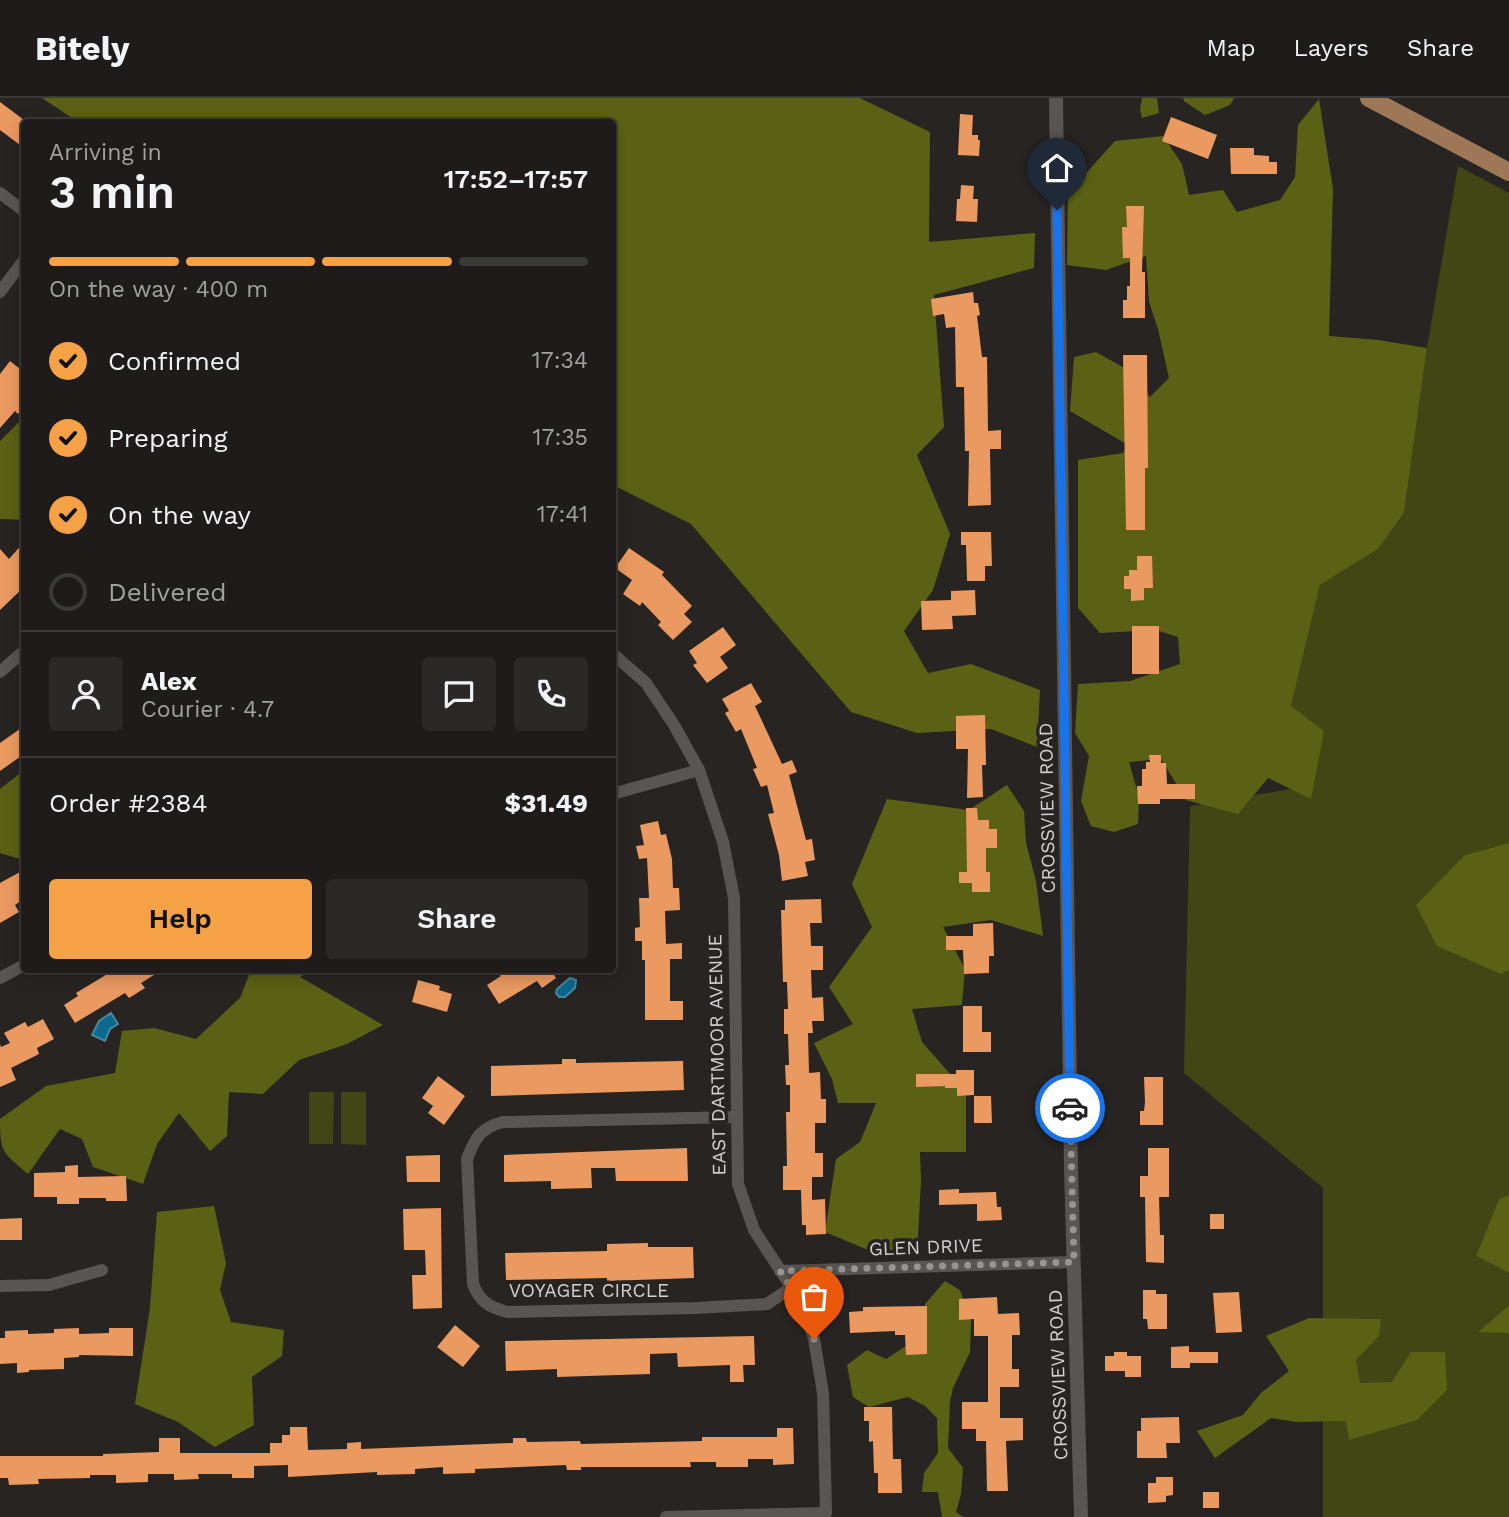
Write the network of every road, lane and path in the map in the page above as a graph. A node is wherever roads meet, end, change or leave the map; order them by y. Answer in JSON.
{"nodes":[{"id":1,"x":1056,"y":98,"type":"edge"},
{"id":2,"x":1370,"y":98,"type":"edge"},
{"id":3,"x":1509,"y":172,"type":"edge"},
{"id":4,"x":0,"y":193,"type":"edge"},
{"id":5,"x":21,"y":209,"type":"edge"},
{"id":6,"x":21,"y":264,"type":"edge"},
{"id":7,"x":0,"y":292,"type":"edge"},
{"id":8,"x":21,"y":654,"type":"edge"},
{"id":9,"x":616,"y":657,"type":"edge"},
{"id":10,"x":0,"y":672,"type":"edge"},
{"id":11,"x":699,"y":770,"type":"junction"},
{"id":12,"x":616,"y":793,"type":"edge"},
{"id":13,"x":21,"y":967,"type":"edge"},
{"id":14,"x":0,"y":978,"type":"edge"},
{"id":15,"x":737,"y":1117,"type":"junction"},
{"id":16,"x":1074,"y":1262,"type":"junction"},
{"id":17,"x":102,"y":1270,"type":"dead end"},
{"id":18,"x":780,"y":1271,"type":"junction"},
{"id":19,"x":0,"y":1286,"type":"edge"},
{"id":20,"x":792,"y":1287,"type":"junction"},
{"id":21,"x":666,"y":1517,"type":"edge"},
{"id":22,"x":1081,"y":1517,"type":"edge"}],
"edges":[{"from":1,"to":16,"type":"street","name":"CROSSVIEW ROAD"},
{"from":2,"to":3,"type":"main road"},
{"from":4,"to":5,"type":"street"},
{"from":6,"to":7,"type":"street"},
{"from":8,"to":10,"type":"street"},
{"from":9,"to":11,"type":"street","name":"EAST DARTMOOR AVENUE"},
{"from":11,"to":12,"type":"street"},
{"from":11,"to":15,"type":"street","name":"EAST DARTMOOR AVENUE"},
{"from":13,"to":14,"type":"street"},
{"from":15,"to":18,"type":"street","name":"EAST DARTMOOR AVENUE"},
{"from":15,"to":20,"type":"street","name":"VOYAGER CIRCLE"},
{"from":16,"to":18,"type":"street","name":"GLEN DRIVE"},
{"from":16,"to":22,"type":"street","name":"CROSSVIEW ROAD"},
{"from":17,"to":19,"type":"street"},
{"from":18,"to":20,"type":"street","name":"EAST DARTMOOR AVENUE"},
{"from":20,"to":21,"type":"street","name":"EAST DARTMOOR AVENUE"}]}
